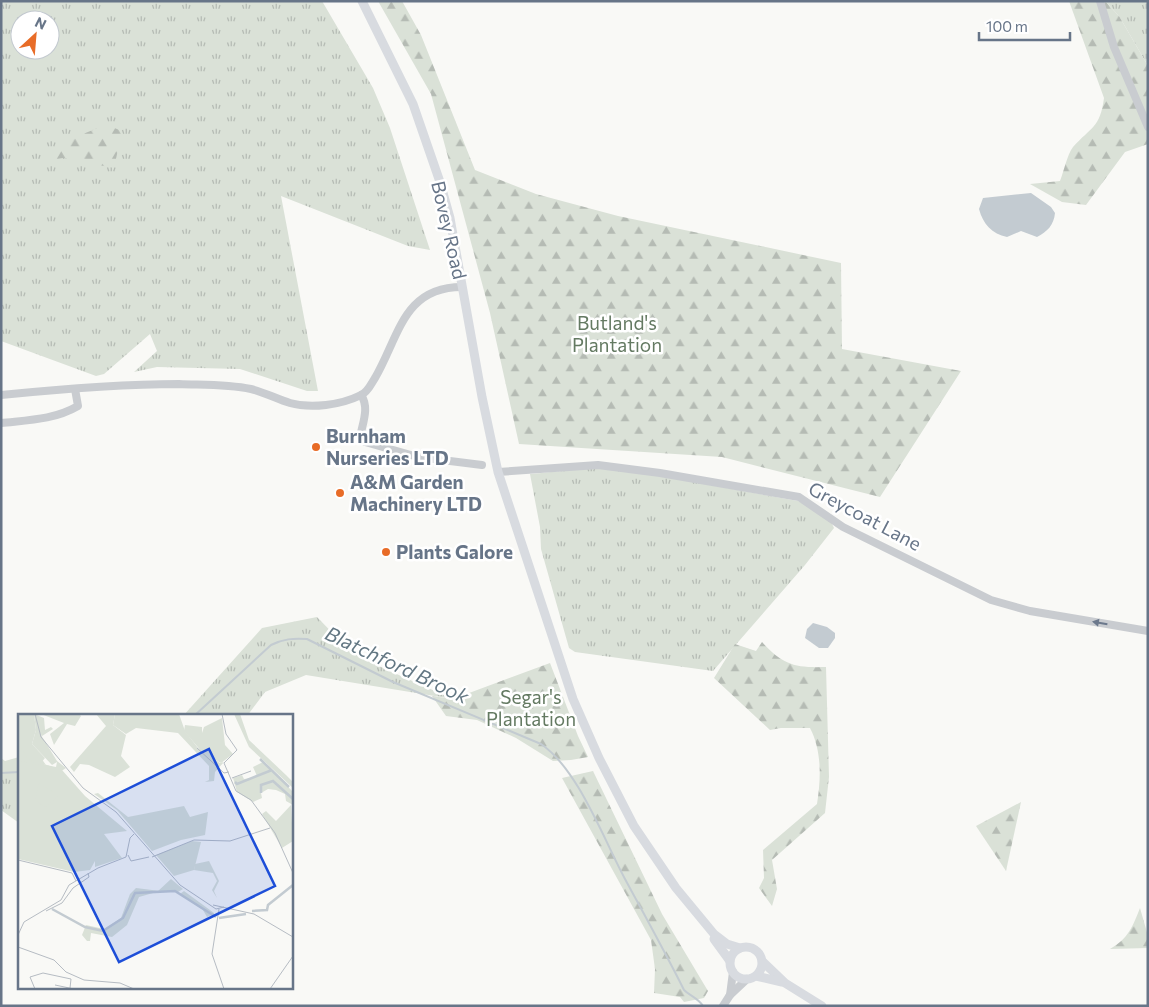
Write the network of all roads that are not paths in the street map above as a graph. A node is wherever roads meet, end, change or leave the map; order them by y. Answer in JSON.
{"nodes":[{"id":1,"x":362,"y":1,"type":"edge"},
{"id":2,"x":1100,"y":1,"type":"edge"},
{"id":3,"x":1148,"y":127,"type":"edge"},
{"id":4,"x":462,"y":288,"type":"junction"},
{"id":5,"x":75,"y":389,"type":"junction"},
{"id":6,"x":1,"y":395,"type":"edge"},
{"id":7,"x":361,"y":396,"type":"junction"},
{"id":8,"x":1,"y":423,"type":"edge"},
{"id":9,"x":482,"y":465,"type":"dead end"},
{"id":10,"x":498,"y":472,"type":"junction"},
{"id":11,"x":1148,"y":631,"type":"edge"},
{"id":12,"x":714,"y":934,"type":"junction"},
{"id":13,"x":740,"y":948,"type":"junction"},
{"id":14,"x":730,"y":961,"type":"junction"},
{"id":15,"x":762,"y":961,"type":"junction"},
{"id":16,"x":733,"y":972,"type":"junction"},
{"id":17,"x":752,"y":977,"type":"junction"},
{"id":18,"x":785,"y":983,"type":"junction"},
{"id":19,"x":730,"y":995,"type":"junction"},
{"id":20,"x":723,"y":1006,"type":"edge"},
{"id":21,"x":822,"y":1006,"type":"edge"}],
"edges":[{"from":1,"to":4,"type":"main road","name":"Bovey Road"},
{"from":2,"to":3,"type":"street"},
{"from":4,"to":7,"type":"street"},
{"from":4,"to":10,"type":"main road","name":"Bovey Road"},
{"from":5,"to":6,"type":"street"},
{"from":5,"to":7,"type":"street"},
{"from":5,"to":8,"type":"street"},
{"from":7,"to":9,"type":"street"},
{"from":11,"to":10,"type":"street","name":"Greycoat Lane","one_way":true},
{"from":10,"to":12,"type":"main road","name":"Bovey Road"},
{"from":12,"to":13,"type":"main road"},
{"from":12,"to":14,"type":"main road"},
{"from":13,"to":14,"type":"main road"},
{"from":13,"to":15,"type":"main road"},
{"from":14,"to":16,"type":"main road"},
{"from":15,"to":17,"type":"main road"},
{"from":15,"to":18,"type":"main road"},
{"from":16,"to":17,"type":"main road"},
{"from":16,"to":19,"type":"street"},
{"from":17,"to":18,"type":"main road"},
{"from":17,"to":19,"type":"street"},
{"from":18,"to":21,"type":"main road"},
{"from":19,"to":20,"type":"street"}]}
